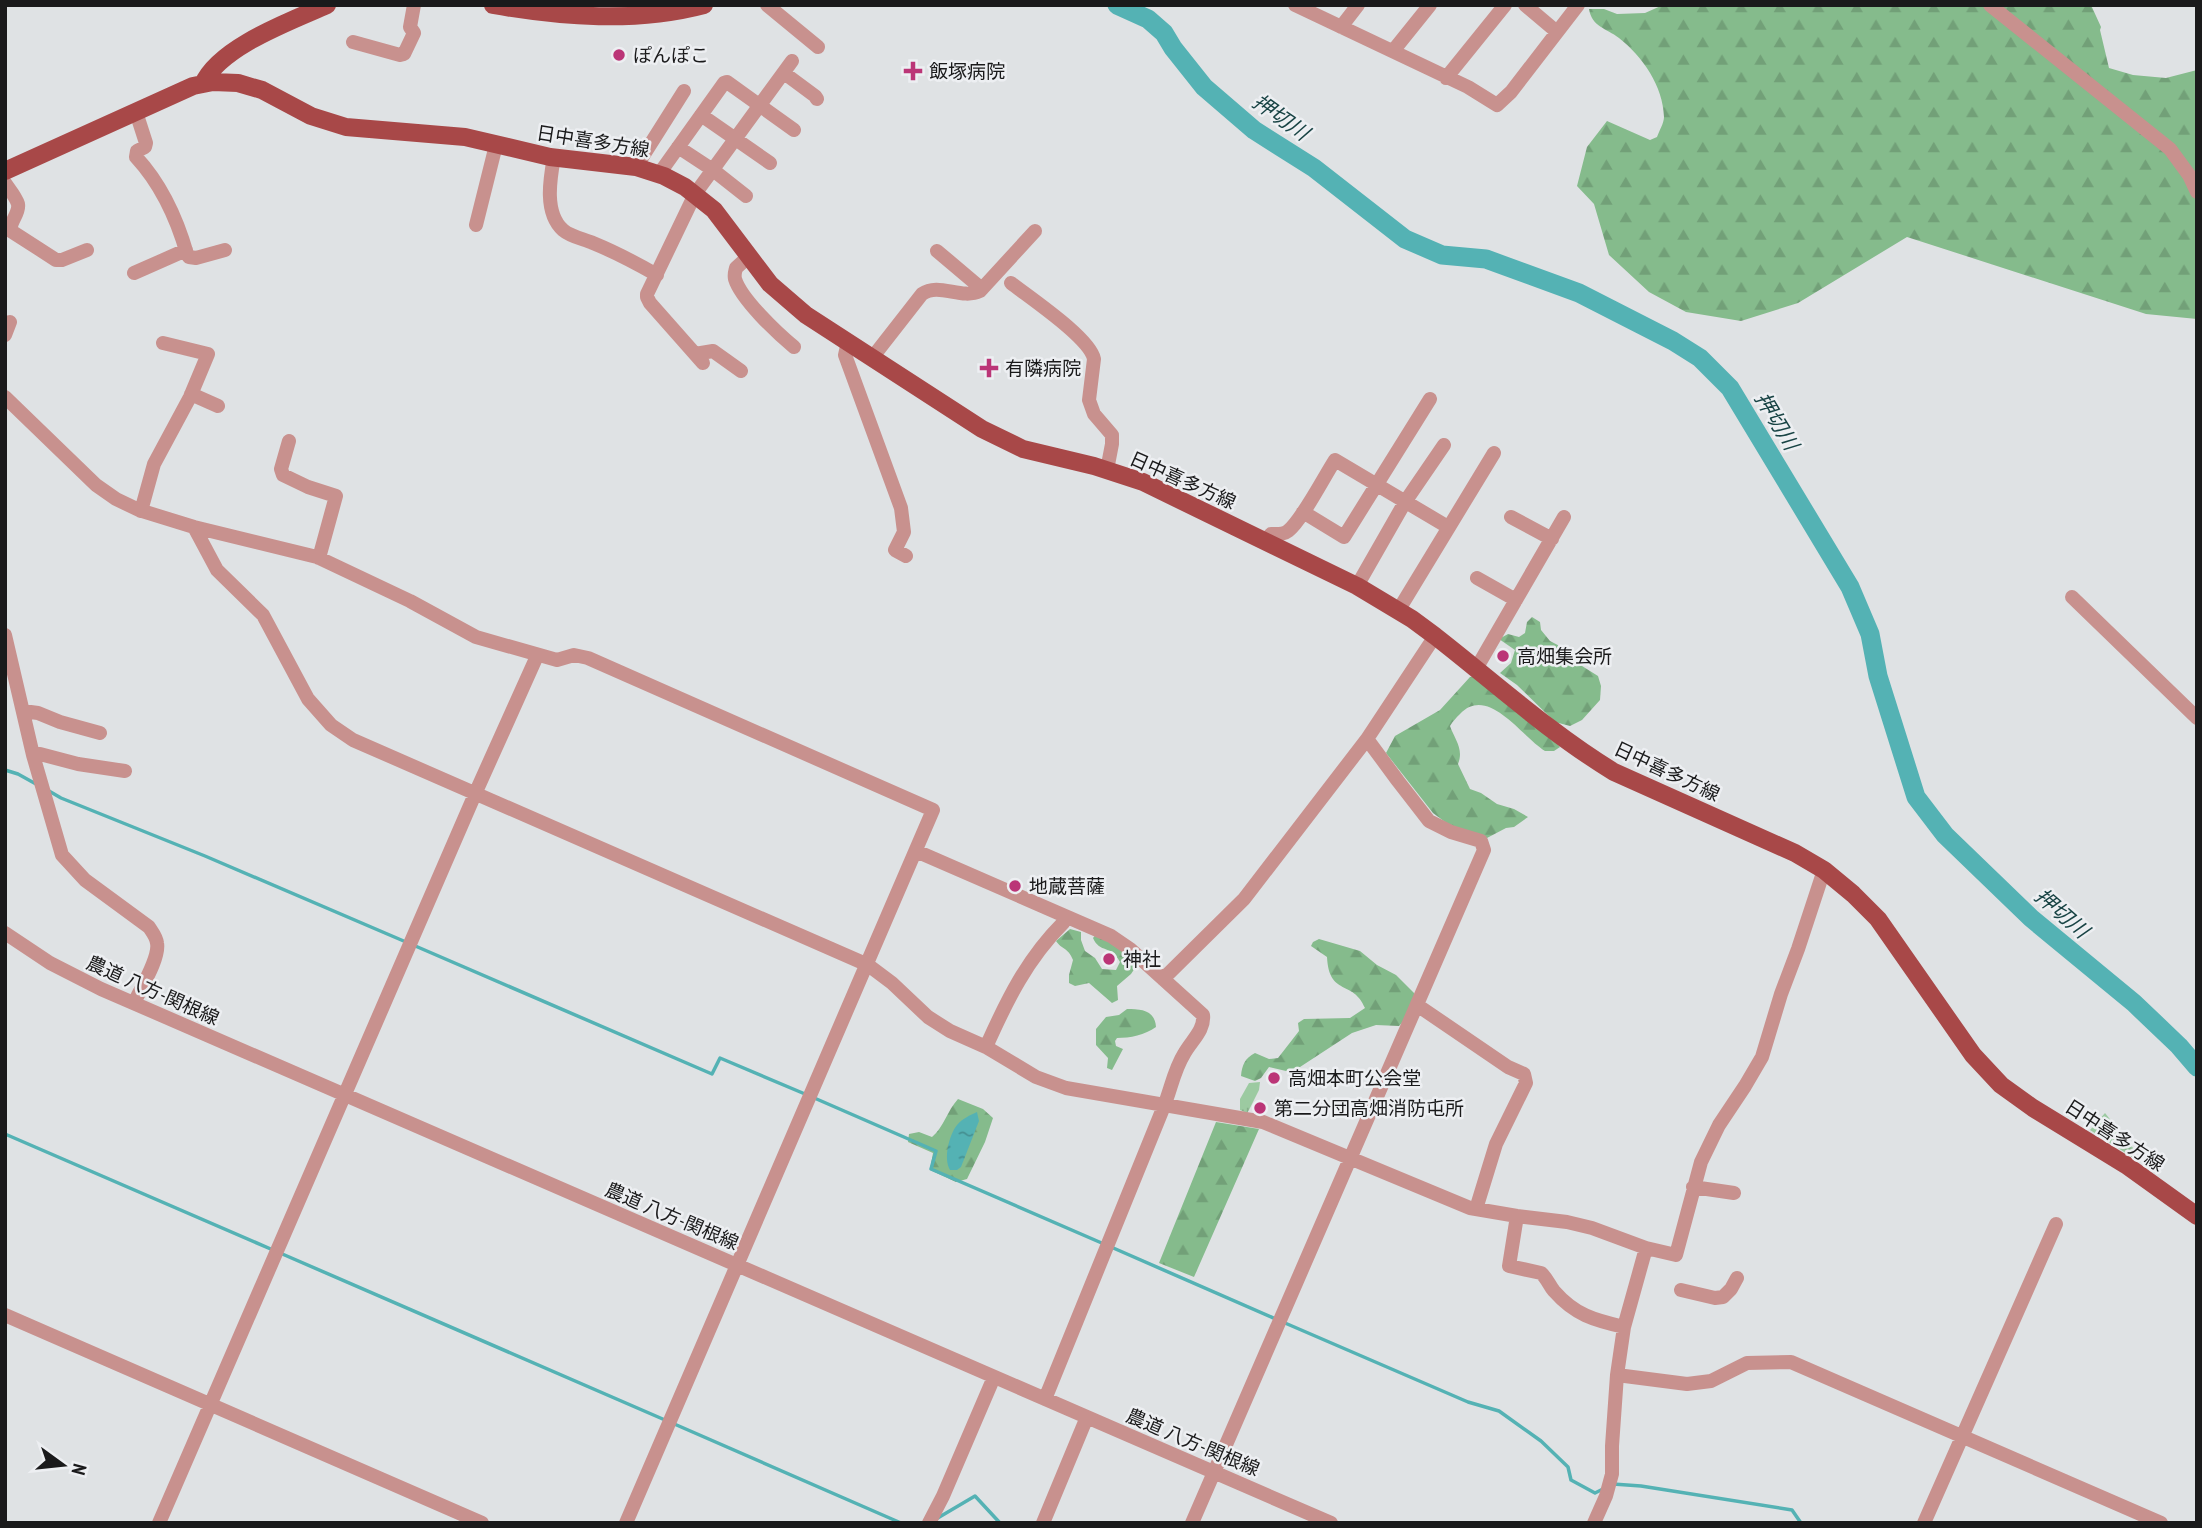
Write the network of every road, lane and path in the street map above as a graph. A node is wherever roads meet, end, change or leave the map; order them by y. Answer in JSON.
{"nodes":[{"id":1,"x":327,"y":5,"type":"edge"},
{"id":2,"x":414,"y":5,"type":"edge"},
{"id":3,"x":493,"y":5,"type":"edge"},
{"id":4,"x":704,"y":5,"type":"edge"},
{"id":5,"x":766,"y":5,"type":"edge"},
{"id":6,"x":1295,"y":5,"type":"edge"},
{"id":7,"x":1358,"y":5,"type":"edge"},
{"id":8,"x":1430,"y":5,"type":"edge"},
{"id":9,"x":1505,"y":5,"type":"edge"},
{"id":10,"x":1525,"y":5,"type":"edge"},
{"id":11,"x":1578,"y":5,"type":"edge"},
{"id":12,"x":1990,"y":5,"type":"edge"},
{"id":13,"x":619,"y":11,"type":"edge"},
{"id":14,"x":1341,"y":27,"type":"junction"},
{"id":15,"x":1557,"y":32,"type":"junction"},
{"id":16,"x":353,"y":42,"type":"dead end"},
{"id":17,"x":818,"y":47,"type":"dead end"},
{"id":18,"x":1393,"y":51,"type":"junction"},
{"id":19,"x":1446,"y":78,"type":"junction"},
{"id":20,"x":203,"y":84,"type":"junction"},
{"id":21,"x":684,"y":91,"type":"dead end"},
{"id":22,"x":817,"y":99,"type":"dead end"},
{"id":23,"x":760,"y":106,"type":"junction"},
{"id":24,"x":136,"y":111,"type":"junction"},
{"id":25,"x":701,"y":115,"type":"junction"},
{"id":26,"x":794,"y":130,"type":"dead end"},
{"id":27,"x":736,"y":138,"type":"junction"},
{"id":28,"x":496,"y":145,"type":"junction"},
{"id":29,"x":677,"y":147,"type":"junction"},
{"id":30,"x":554,"y":158,"type":"junction"},
{"id":31,"x":770,"y":163,"type":"dead end"},
{"id":32,"x":636,"y":167,"type":"junction"},
{"id":33,"x":713,"y":170,"type":"junction"},
{"id":34,"x":5,"y":171,"type":"edge"},
{"id":35,"x":659,"y":174,"type":"junction"},
{"id":36,"x":5,"y":183,"type":"edge"},
{"id":37,"x":2197,"y":192,"type":"edge"},
{"id":38,"x":695,"y":194,"type":"junction"},
{"id":39,"x":746,"y":196,"type":"dead end"},
{"id":40,"x":476,"y":225,"type":"dead end"},
{"id":41,"x":1035,"y":231,"type":"dead end"},
{"id":42,"x":87,"y":250,"type":"dead end"},
{"id":43,"x":186,"y":250,"type":"junction"},
{"id":44,"x":225,"y":250,"type":"dead end"},
{"id":45,"x":937,"y":251,"type":"dead end"},
{"id":46,"x":749,"y":256,"type":"junction"},
{"id":47,"x":134,"y":273,"type":"dead end"},
{"id":48,"x":657,"y":275,"type":"junction"},
{"id":49,"x":1011,"y":283,"type":"dead end"},
{"id":50,"x":982,"y":289,"type":"junction"},
{"id":51,"x":163,"y":342,"type":"dead end"},
{"id":52,"x":848,"y":342,"type":"junction"},
{"id":53,"x":794,"y":347,"type":"dead end"},
{"id":54,"x":872,"y":358,"type":"junction"},
{"id":55,"x":741,"y":371,"type":"dead end"},
{"id":56,"x":191,"y":394,"type":"junction"},
{"id":57,"x":5,"y":397,"type":"edge"},
{"id":58,"x":1430,"y":399,"type":"dead end"},
{"id":59,"x":218,"y":406,"type":"dead end"},
{"id":60,"x":289,"y":441,"type":"dead end"},
{"id":61,"x":1444,"y":446,"type":"dead end"},
{"id":62,"x":1494,"y":453,"type":"dead end"},
{"id":63,"x":1107,"y":470,"type":"junction"},
{"id":64,"x":1378,"y":485,"type":"junction"},
{"id":65,"x":1405,"y":502,"type":"junction"},
{"id":66,"x":141,"y":510,"type":"junction"},
{"id":67,"x":1303,"y":512,"type":"junction"},
{"id":68,"x":1511,"y":517,"type":"dead end"},
{"id":69,"x":1564,"y":517,"type":"dead end"},
{"id":70,"x":194,"y":527,"type":"junction"},
{"id":71,"x":1448,"y":527,"type":"junction"},
{"id":72,"x":1552,"y":539,"type":"junction"},
{"id":73,"x":1265,"y":541,"type":"junction"},
{"id":74,"x":906,"y":556,"type":"dead end"},
{"id":75,"x":319,"y":558,"type":"junction"},
{"id":76,"x":1477,"y":578,"type":"dead end"},
{"id":77,"x":1357,"y":586,"type":"junction"},
{"id":78,"x":2072,"y":597,"type":"dead end"},
{"id":79,"x":1516,"y":600,"type":"junction"},
{"id":80,"x":1398,"y":611,"type":"junction"},
{"id":81,"x":5,"y":635,"type":"edge"},
{"id":82,"x":1435,"y":636,"type":"junction"},
{"id":83,"x":537,"y":656,"type":"junction"},
{"id":84,"x":1476,"y":668,"type":"junction"},
{"id":85,"x":23,"y":711,"type":"junction"},
{"id":86,"x":2197,"y":718,"type":"edge"},
{"id":87,"x":100,"y":733,"type":"dead end"},
{"id":88,"x":1367,"y":739,"type":"junction"},
{"id":89,"x":33,"y":755,"type":"junction"},
{"id":90,"x":125,"y":771,"type":"dead end"},
{"id":91,"x":475,"y":794,"type":"junction"},
{"id":92,"x":916,"y":852,"type":"junction"},
{"id":93,"x":1824,"y":870,"type":"junction"},
{"id":94,"x":1066,"y":917,"type":"junction"},
{"id":95,"x":5,"y":933,"type":"edge"},
{"id":96,"x":868,"y":965,"type":"junction"},
{"id":97,"x":1163,"y":979,"type":"junction"},
{"id":98,"x":134,"y":1003,"type":"junction"},
{"id":99,"x":1417,"y":1005,"type":"junction"},
{"id":100,"x":986,"y":1047,"type":"junction"},
{"id":101,"x":344,"y":1095,"type":"junction"},
{"id":102,"x":1164,"y":1106,"type":"junction"},
{"id":103,"x":1350,"y":1158,"type":"junction"},
{"id":104,"x":1693,"y":1187,"type":"junction"},
{"id":105,"x":1734,"y":1193,"type":"dead end"},
{"id":106,"x":1476,"y":1209,"type":"junction"},
{"id":107,"x":1517,"y":1216,"type":"junction"},
{"id":108,"x":2197,"y":1216,"type":"edge"},
{"id":109,"x":2056,"y":1224,"type":"dead end"},
{"id":110,"x":1646,"y":1248,"type":"junction"},
{"id":111,"x":738,"y":1266,"type":"junction"},
{"id":112,"x":1737,"y":1278,"type":"dead end"},
{"id":113,"x":1681,"y":1290,"type":"dead end"},
{"id":114,"x":5,"y":1315,"type":"edge"},
{"id":115,"x":1624,"y":1327,"type":"junction"},
{"id":116,"x":1617,"y":1375,"type":"junction"},
{"id":117,"x":994,"y":1377,"type":"junction"},
{"id":118,"x":1045,"y":1399,"type":"junction"},
{"id":119,"x":210,"y":1405,"type":"junction"},
{"id":120,"x":1087,"y":1417,"type":"junction"},
{"id":121,"x":1961,"y":1436,"type":"junction"},
{"id":122,"x":1214,"y":1472,"type":"junction"},
{"id":123,"x":159,"y":1523,"type":"edge"},
{"id":124,"x":482,"y":1523,"type":"edge"},
{"id":125,"x":626,"y":1523,"type":"edge"},
{"id":126,"x":929,"y":1523,"type":"edge"},
{"id":127,"x":1043,"y":1523,"type":"edge"},
{"id":128,"x":1192,"y":1523,"type":"edge"},
{"id":129,"x":1331,"y":1523,"type":"edge"},
{"id":130,"x":1594,"y":1523,"type":"edge"},
{"id":131,"x":1924,"y":1523,"type":"edge"},
{"id":132,"x":2161,"y":1523,"type":"edge"}],
"edges":[{"from":1,"to":20,"type":"main road"},
{"from":2,"to":16,"type":"street"},
{"from":3,"to":13,"type":"main road"},
{"from":4,"to":13,"type":"main road"},
{"from":5,"to":17,"type":"street"},
{"from":6,"to":14,"type":"street"},
{"from":7,"to":14,"type":"street"},
{"from":8,"to":18,"type":"street"},
{"from":9,"to":19,"type":"street"},
{"from":10,"to":15,"type":"street"},
{"from":11,"to":15,"type":"street"},
{"from":12,"to":37,"type":"street"},
{"from":14,"to":18,"type":"street"},
{"from":15,"to":19,"type":"street"},
{"from":18,"to":19,"type":"street"},
{"from":20,"to":24,"type":"main road","name":"日中喜多方線"},
{"from":20,"to":28,"type":"main road","name":"日中喜多方線"},
{"from":21,"to":32,"type":"street"},
{"from":22,"to":23,"type":"street"},
{"from":23,"to":25,"type":"street"},
{"from":23,"to":26,"type":"street"},
{"from":23,"to":27,"type":"street"},
{"from":24,"to":34,"type":"main road","name":"日中喜多方線"},
{"from":24,"to":43,"type":"street"},
{"from":25,"to":27,"type":"street"},
{"from":25,"to":29,"type":"street"},
{"from":27,"to":31,"type":"street"},
{"from":27,"to":33,"type":"street"},
{"from":28,"to":30,"type":"main road","name":"日中喜多方線"},
{"from":28,"to":40,"type":"street"},
{"from":29,"to":33,"type":"street"},
{"from":29,"to":35,"type":"street"},
{"from":30,"to":32,"type":"main road","name":"日中喜多方線"},
{"from":30,"to":48,"type":"street"},
{"from":32,"to":35,"type":"main road","name":"日中喜多方線"},
{"from":33,"to":38,"type":"street"},
{"from":33,"to":39,"type":"street"},
{"from":35,"to":38,"type":"main road","name":"日中喜多方線"},
{"from":36,"to":42,"type":"street"},
{"from":38,"to":46,"type":"main road","name":"日中喜多方線"},
{"from":38,"to":48,"type":"street"},
{"from":41,"to":50,"type":"street"},
{"from":43,"to":44,"type":"street"},
{"from":43,"to":47,"type":"street"},
{"from":45,"to":50,"type":"street"},
{"from":46,"to":52,"type":"main road","name":"日中喜多方線"},
{"from":46,"to":53,"type":"street"},
{"from":48,"to":55,"type":"street"},
{"from":49,"to":63,"type":"street"},
{"from":50,"to":54,"type":"street"},
{"from":51,"to":56,"type":"street"},
{"from":52,"to":54,"type":"main road","name":"日中喜多方線"},
{"from":52,"to":74,"type":"street"},
{"from":54,"to":63,"type":"main road","name":"日中喜多方線"},
{"from":56,"to":59,"type":"street"},
{"from":56,"to":66,"type":"street"},
{"from":57,"to":66,"type":"street"},
{"from":58,"to":64,"type":"street"},
{"from":60,"to":75,"type":"street"},
{"from":61,"to":65,"type":"street"},
{"from":62,"to":71,"type":"street"},
{"from":63,"to":73,"type":"main road","name":"日中喜多方線"},
{"from":64,"to":65,"type":"street"},
{"from":64,"to":67,"type":"street"},
{"from":64,"to":67,"type":"street"},
{"from":65,"to":71,"type":"street"},
{"from":65,"to":77,"type":"street"},
{"from":66,"to":70,"type":"street"},
{"from":67,"to":73,"type":"street"},
{"from":68,"to":72,"type":"street"},
{"from":69,"to":72,"type":"street"},
{"from":70,"to":75,"type":"street"},
{"from":70,"to":91,"type":"street"},
{"from":71,"to":80,"type":"street"},
{"from":72,"to":79,"type":"street"},
{"from":73,"to":77,"type":"main road","name":"日中喜多方線"},
{"from":75,"to":83,"type":"street"},
{"from":76,"to":79,"type":"street"},
{"from":77,"to":80,"type":"main road","name":"日中喜多方線"},
{"from":78,"to":86,"type":"street"},
{"from":79,"to":84,"type":"street"},
{"from":80,"to":82,"type":"main road","name":"日中喜多方線"},
{"from":81,"to":85,"type":"street"},
{"from":82,"to":84,"type":"main road","name":"日中喜多方線"},
{"from":82,"to":88,"type":"street"},
{"from":83,"to":91,"type":"street"},
{"from":83,"to":92,"type":"street"},
{"from":84,"to":93,"type":"main road","name":"日中喜多方線"},
{"from":85,"to":87,"type":"street"},
{"from":85,"to":89,"type":"street"},
{"from":88,"to":97,"type":"street"},
{"from":88,"to":99,"type":"street"},
{"from":89,"to":90,"type":"street"},
{"from":89,"to":98,"type":"street"},
{"from":91,"to":96,"type":"street"},
{"from":91,"to":101,"type":"street"},
{"from":92,"to":94,"type":"street"},
{"from":92,"to":96,"type":"street"},
{"from":93,"to":104,"type":"street"},
{"from":93,"to":108,"type":"main road","name":"日中喜多方線"},
{"from":94,"to":97,"type":"street"},
{"from":94,"to":100,"type":"street"},
{"from":95,"to":98,"type":"street","name":"農道 八方-関根線"},
{"from":96,"to":100,"type":"street"},
{"from":96,"to":111,"type":"street"},
{"from":97,"to":102,"type":"street"},
{"from":98,"to":101,"type":"street","name":"農道 八方-関根線"},
{"from":99,"to":103,"type":"street"},
{"from":99,"to":106,"type":"street"},
{"from":100,"to":102,"type":"street"},
{"from":101,"to":111,"type":"street","name":"農道 八方-関根線"},
{"from":101,"to":119,"type":"street"},
{"from":102,"to":103,"type":"street"},
{"from":102,"to":118,"type":"street"},
{"from":103,"to":106,"type":"street"},
{"from":103,"to":122,"type":"street"},
{"from":104,"to":105,"type":"street"},
{"from":104,"to":110,"type":"street"},
{"from":106,"to":107,"type":"street"},
{"from":107,"to":110,"type":"street"},
{"from":107,"to":115,"type":"street"},
{"from":109,"to":121,"type":"street"},
{"from":110,"to":115,"type":"street"},
{"from":111,"to":117,"type":"street","name":"農道 八方-関根線"},
{"from":111,"to":125,"type":"street"},
{"from":112,"to":113,"type":"street"},
{"from":114,"to":119,"type":"street"},
{"from":115,"to":116,"type":"street"},
{"from":116,"to":121,"type":"street"},
{"from":116,"to":130,"type":"street"},
{"from":117,"to":118,"type":"street","name":"農道 八方-関根線"},
{"from":117,"to":126,"type":"street"},
{"from":118,"to":120,"type":"street","name":"農道 八方-関根線"},
{"from":119,"to":123,"type":"street"},
{"from":119,"to":124,"type":"street"},
{"from":120,"to":122,"type":"street","name":"農道 八方-関根線"},
{"from":120,"to":127,"type":"street"},
{"from":121,"to":131,"type":"street"},
{"from":121,"to":132,"type":"street"},
{"from":122,"to":128,"type":"street"},
{"from":122,"to":129,"type":"street","name":"農道 八方-関根線"}]}
